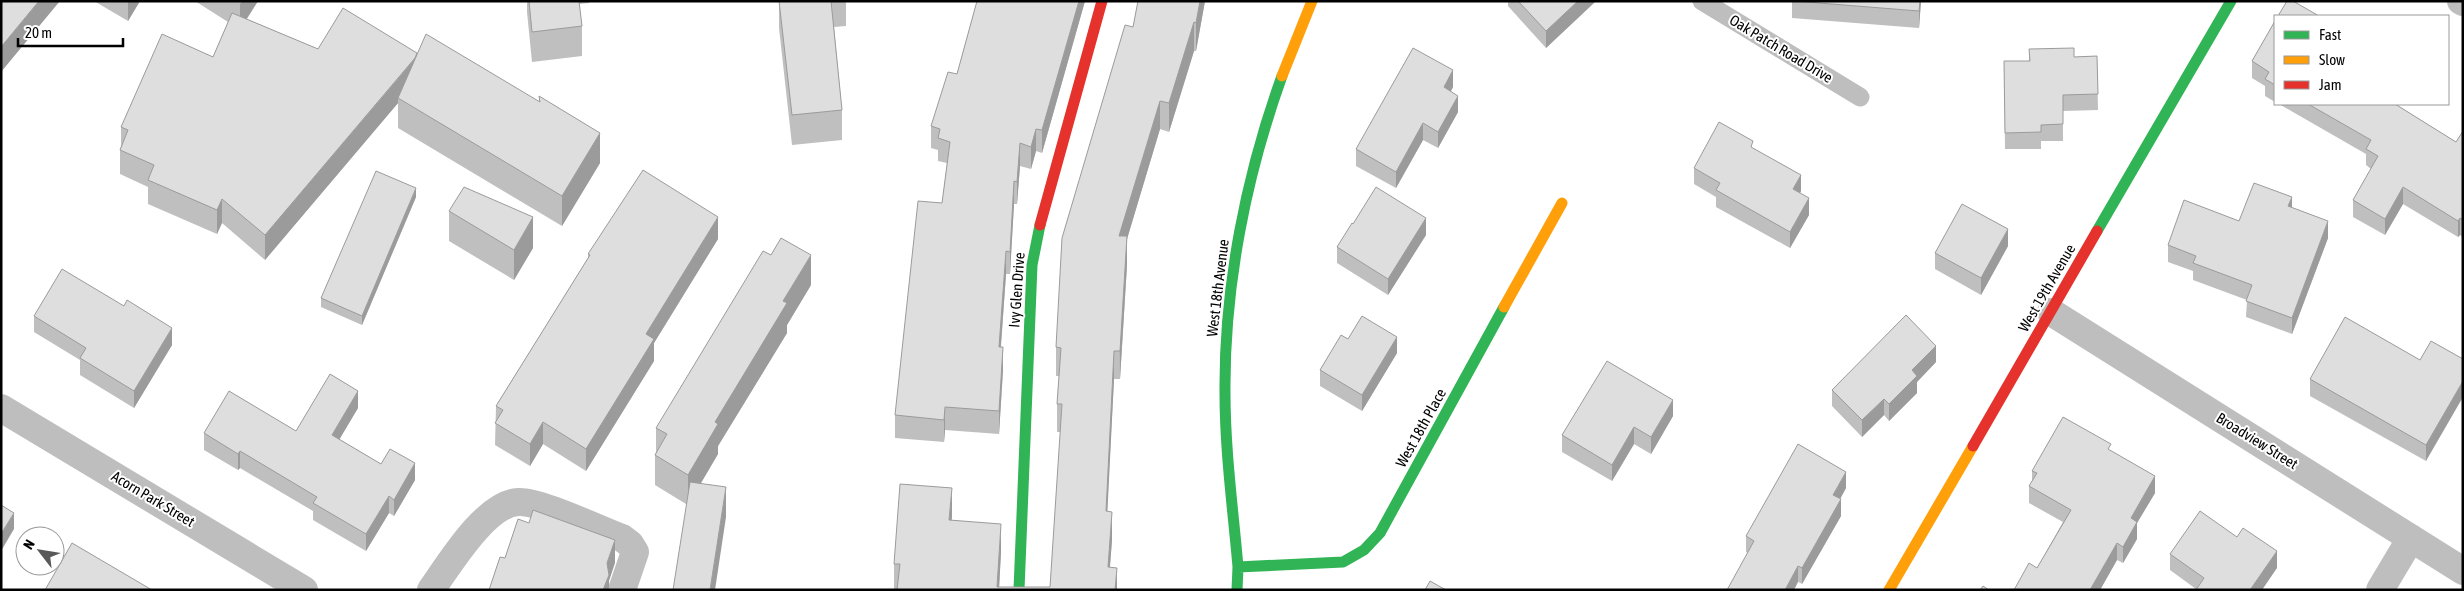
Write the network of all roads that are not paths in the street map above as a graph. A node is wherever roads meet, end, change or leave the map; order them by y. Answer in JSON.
{"nodes":[{"id":1,"x":1102,"y":1,"type":"edge"},
{"id":2,"x":1312,"y":1,"type":"edge"},
{"id":3,"x":1702,"y":1,"type":"edge"},
{"id":4,"x":2231,"y":1,"type":"edge"},
{"id":5,"x":1860,"y":97,"type":"dead end"},
{"id":6,"x":1562,"y":203,"type":"dead end"},
{"id":7,"x":2052,"y":312,"type":"junction"},
{"id":8,"x":1,"y":408,"type":"edge"},
{"id":9,"x":2411,"y":538,"type":"junction"},
{"id":10,"x":1238,"y":567,"type":"junction"},
{"id":11,"x":2463,"y":571,"type":"edge"},
{"id":12,"x":304,"y":590,"type":"edge"},
{"id":13,"x":431,"y":590,"type":"edge"},
{"id":14,"x":622,"y":590,"type":"edge"},
{"id":15,"x":1019,"y":590,"type":"edge"},
{"id":16,"x":1237,"y":590,"type":"edge"},
{"id":17,"x":1889,"y":590,"type":"edge"},
{"id":18,"x":2380,"y":590,"type":"edge"}],
"edges":[{"from":1,"to":15,"type":"street","name":"Ivy Glen Drive"},
{"from":2,"to":10,"type":"street","name":"West 18th Avenue"},
{"from":3,"to":5,"type":"lane","name":"Oak Patch Road Drive"},
{"from":4,"to":7,"type":"street","name":"West 19th Avenue"},
{"from":6,"to":10,"type":"street","name":"West 18th Place"},
{"from":7,"to":9,"type":"street","name":"Broadview Street"},
{"from":7,"to":17,"type":"street","name":"West 19th Avenue"},
{"from":8,"to":12,"type":"street","name":"Acorn Park Street"},
{"from":9,"to":11,"type":"street","name":"Broadview Street"},
{"from":9,"to":18,"type":"street"},
{"from":10,"to":16,"type":"street","name":"West 18th Avenue"},
{"from":13,"to":14,"type":"street"}]}
